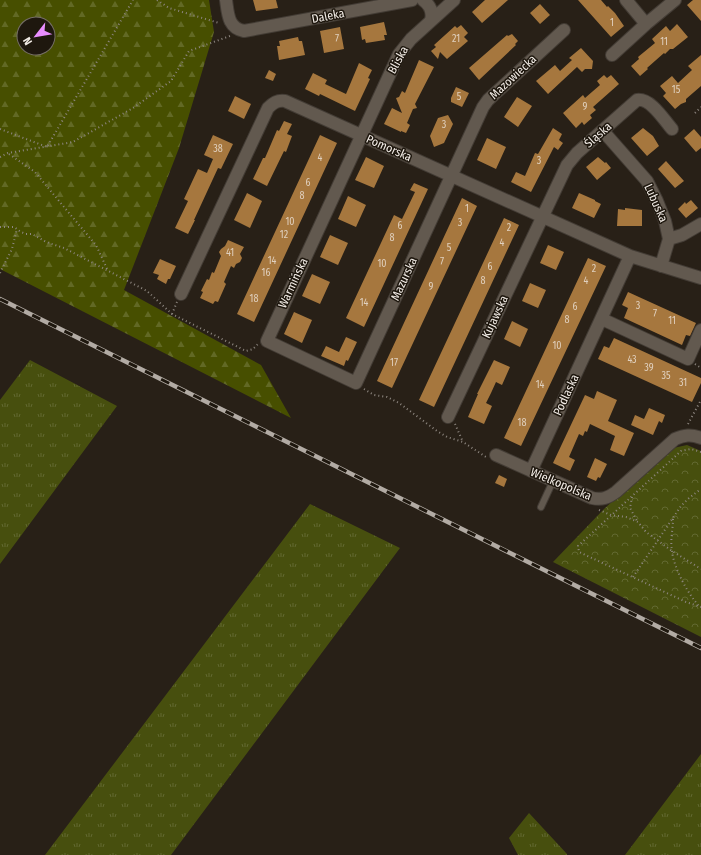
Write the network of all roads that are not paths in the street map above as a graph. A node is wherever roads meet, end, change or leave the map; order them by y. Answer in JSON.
{"nodes":[{"id":1,"x":226,"y":0,"type":"edge"},
{"id":2,"x":412,"y":0,"type":"edge"},
{"id":3,"x":423,"y":0,"type":"edge"},
{"id":4,"x":454,"y":0,"type":"edge"},
{"id":5,"x":626,"y":0,"type":"edge"},
{"id":6,"x":674,"y":0,"type":"edge"},
{"id":7,"x":431,"y":20,"type":"junction"},
{"id":8,"x":646,"y":24,"type":"junction"},
{"id":9,"x":564,"y":30,"type":"dead end"},
{"id":10,"x":612,"y":55,"type":"dead end"},
{"id":11,"x":672,"y":129,"type":"dead end"},
{"id":12,"x":603,"y":131,"type":"junction"},
{"id":13,"x":361,"y":135,"type":"junction"},
{"id":14,"x":452,"y":176,"type":"junction"},
{"id":15,"x":542,"y":216,"type":"junction"},
{"id":16,"x":701,"y":224,"type":"edge"},
{"id":17,"x":669,"y":239,"type":"junction"},
{"id":18,"x":630,"y":256,"type":"junction"},
{"id":19,"x":661,"y":266,"type":"junction"},
{"id":20,"x":701,"y":278,"type":"edge"},
{"id":21,"x":181,"y":294,"type":"dead end"},
{"id":22,"x":602,"y":319,"type":"junction"},
{"id":23,"x":701,"y":330,"type":"edge"},
{"id":24,"x":356,"y":383,"type":"joint"},
{"id":25,"x":451,"y":419,"type":"road end"},
{"id":26,"x":701,"y":438,"type":"edge"},
{"id":27,"x":491,"y":456,"type":"road end"},
{"id":28,"x":531,"y":471,"type":"junction"},
{"id":29,"x":553,"y":480,"type":"junction"},
{"id":30,"x":541,"y":507,"type":"dead end"}],
"edges":[{"from":1,"to":2,"type":"street","name":"Daleka"},
{"from":3,"to":7,"type":"street"},
{"from":4,"to":7,"type":"street","name":"Bliska"},
{"from":5,"to":8,"type":"street"},
{"from":6,"to":8,"type":"street"},
{"from":7,"to":13,"type":"street","name":"Bliska"},
{"from":8,"to":10,"type":"street"},
{"from":9,"to":14,"type":"street","name":"Mazowiecka"},
{"from":11,"to":12,"type":"street","name":"Śląska"},
{"from":12,"to":15,"type":"street","name":"Śląska"},
{"from":12,"to":17,"type":"street","name":"Lubuska"},
{"from":13,"to":14,"type":"street","name":"Pomorska"},
{"from":13,"to":21,"type":"street","name":"Pomorska"},
{"from":13,"to":24,"type":"street","name":"Warmińska"},
{"from":14,"to":15,"type":"street","name":"Pomorska"},
{"from":14,"to":24,"type":"street","name":"Mazurska"},
{"from":15,"to":18,"type":"street","name":"Pomorska"},
{"from":15,"to":25,"type":"street","name":"Kujawska"},
{"from":16,"to":17,"type":"street"},
{"from":17,"to":19,"type":"street","name":"Lubuska"},
{"from":18,"to":19,"type":"street","name":"Pomorska"},
{"from":18,"to":22,"type":"street","name":"Podlaska"},
{"from":19,"to":20,"type":"street","name":"Pomorska"},
{"from":22,"to":23,"type":"street"},
{"from":22,"to":28,"type":"street","name":"Podlaska"},
{"from":26,"to":29,"type":"street","name":"Wielkopolska"},
{"from":27,"to":28,"type":"street","name":"Wielkopolska"},
{"from":28,"to":29,"type":"street","name":"Wielkopolska"},
{"from":29,"to":30,"type":"lane"}]}
